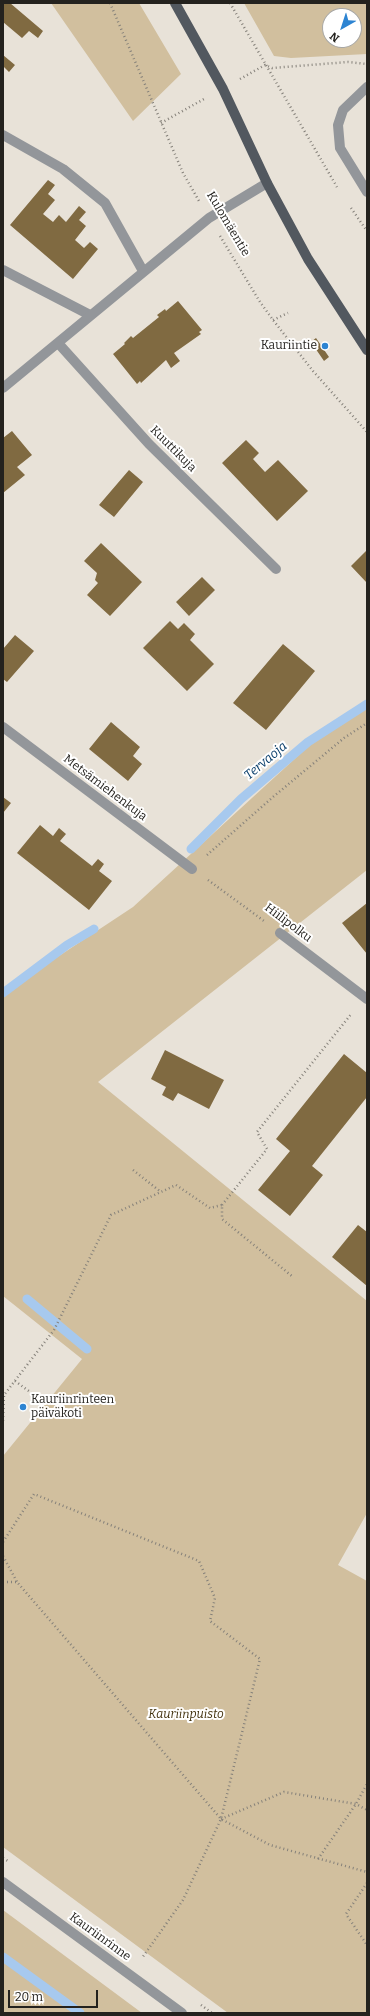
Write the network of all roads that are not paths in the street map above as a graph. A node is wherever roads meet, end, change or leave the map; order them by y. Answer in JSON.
{"nodes":[{"id":1,"x":175,"y":3,"type":"edge"},
{"id":2,"x":367,"y":87,"type":"edge"},
{"id":3,"x":3,"y":135,"type":"edge"},
{"id":4,"x":267,"y":183,"type":"junction"},
{"id":5,"x":367,"y":192,"type":"edge"},
{"id":6,"x":3,"y":270,"type":"edge"},
{"id":7,"x":142,"y":271,"type":"junction"},
{"id":8,"x":90,"y":315,"type":"junction"},
{"id":9,"x":58,"y":343,"type":"junction"},
{"id":10,"x":367,"y":350,"type":"edge"},
{"id":11,"x":3,"y":388,"type":"edge"},
{"id":12,"x":276,"y":569,"type":"dead end"},
{"id":13,"x":3,"y":727,"type":"edge"},
{"id":14,"x":192,"y":869,"type":"road end"},
{"id":15,"x":280,"y":933,"type":"road end"},
{"id":16,"x":366,"y":998,"type":"edge"},
{"id":17,"x":3,"y":1882,"type":"edge"},
{"id":18,"x":182,"y":2013,"type":"edge"}],
"edges":[{"from":1,"to":4,"type":"main road"},
{"from":2,"to":5,"type":"street"},
{"from":3,"to":7,"type":"street"},
{"from":4,"to":7,"type":"street"},
{"from":4,"to":10,"type":"main road"},
{"from":6,"to":8,"type":"street"},
{"from":7,"to":8,"type":"street"},
{"from":8,"to":9,"type":"street"},
{"from":9,"to":11,"type":"street"},
{"from":9,"to":12,"type":"street","name":"Kuuttikuja"},
{"from":13,"to":14,"type":"street","name":"Metsämiehenkuja"},
{"from":15,"to":16,"type":"street","name":"Hiilipolku"},
{"from":17,"to":18,"type":"street","name":"Kauriinrinne"}]}
